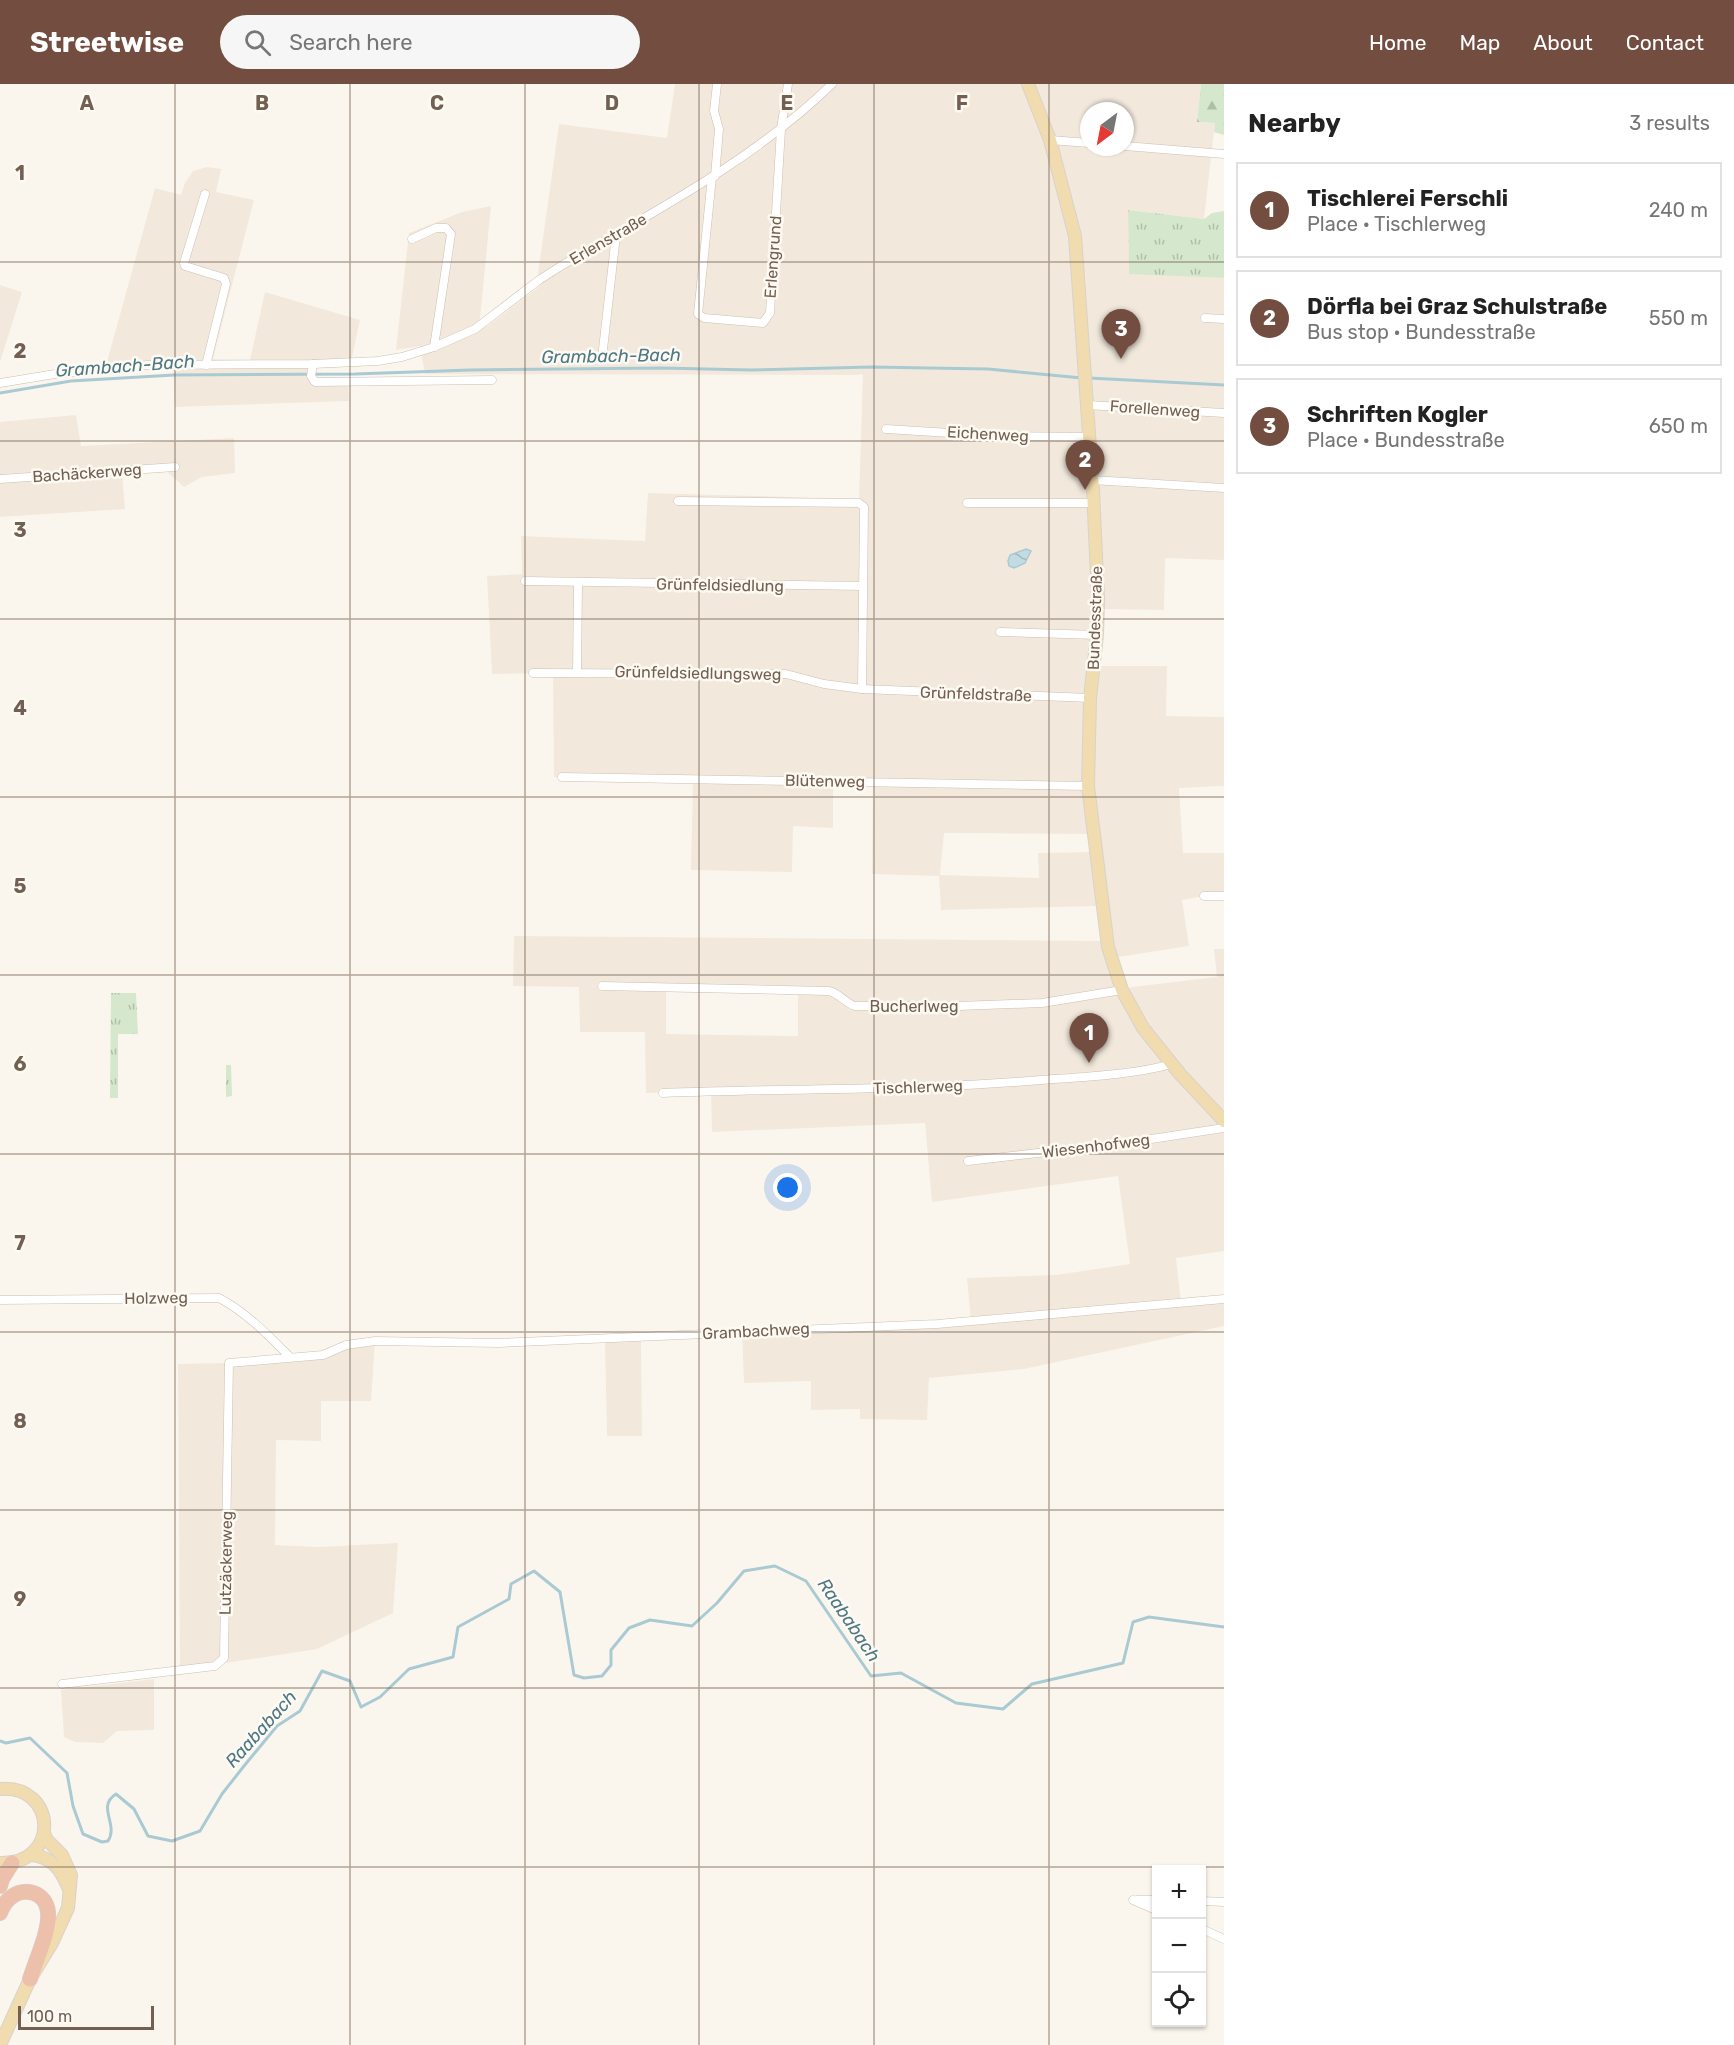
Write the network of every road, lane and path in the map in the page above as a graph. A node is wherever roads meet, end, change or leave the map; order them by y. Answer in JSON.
{"nodes":[{"id":1,"x":717,"y":84,"type":"edge"},
{"id":2,"x":788,"y":84,"type":"edge"},
{"id":3,"x":832,"y":84,"type":"edge"},
{"id":4,"x":1028,"y":84,"type":"edge"},
{"id":5,"x":782,"y":129,"type":"junction"},
{"id":6,"x":1050,"y":140,"type":"junction"},
{"id":7,"x":1080,"y":142,"type":"edge"},
{"id":8,"x":1134,"y":147,"type":"edge"},
{"id":9,"x":1224,"y":154,"type":"edge"},
{"id":10,"x":713,"y":176,"type":"junction"},
{"id":11,"x":204,"y":194,"type":"dead end"},
{"id":12,"x":616,"y":235,"type":"junction"},
{"id":13,"x":412,"y":239,"type":"dead end"},
{"id":14,"x":1206,"y":318,"type":"dead end"},
{"id":15,"x":1224,"y":319,"type":"edge"},
{"id":16,"x":434,"y":347,"type":"junction"},
{"id":17,"x":602,"y":358,"type":"dead end"},
{"id":18,"x":206,"y":365,"type":"junction"},
{"id":19,"x":312,"y":370,"type":"junction"},
{"id":20,"x":492,"y":380,"type":"dead end"},
{"id":21,"x":0,"y":383,"type":"edge"},
{"id":22,"x":1086,"y":405,"type":"junction"},
{"id":23,"x":1224,"y":413,"type":"edge"},
{"id":24,"x":886,"y":429,"type":"dead end"},
{"id":25,"x":1089,"y":437,"type":"junction"},
{"id":26,"x":175,"y":467,"type":"dead end"},
{"id":27,"x":0,"y":479,"type":"edge"},
{"id":28,"x":1092,"y":480,"type":"junction"},
{"id":29,"x":1224,"y":488,"type":"edge"},
{"id":30,"x":678,"y":501,"type":"dead end"},
{"id":31,"x":967,"y":503,"type":"dead end"},
{"id":32,"x":1094,"y":503,"type":"junction"},
{"id":33,"x":525,"y":581,"type":"dead end"},
{"id":34,"x":578,"y":583,"type":"junction"},
{"id":35,"x":863,"y":586,"type":"junction"},
{"id":36,"x":1000,"y":632,"type":"dead end"},
{"id":37,"x":1097,"y":635,"type":"junction"},
{"id":38,"x":577,"y":672,"type":"junction"},
{"id":39,"x":533,"y":673,"type":"dead end"},
{"id":40,"x":862,"y":689,"type":"junction"},
{"id":41,"x":1090,"y":698,"type":"junction"},
{"id":42,"x":562,"y":777,"type":"dead end"},
{"id":43,"x":1088,"y":786,"type":"junction"},
{"id":44,"x":1204,"y":896,"type":"dead end"},
{"id":45,"x":1224,"y":896,"type":"edge"},
{"id":46,"x":602,"y":986,"type":"dead end"},
{"id":47,"x":1122,"y":990,"type":"junction"},
{"id":48,"x":1172,"y":1064,"type":"junction"},
{"id":49,"x":663,"y":1093,"type":"dead end"},
{"id":50,"x":1224,"y":1121,"type":"edge"},
{"id":51,"x":1224,"y":1128,"type":"edge"},
{"id":52,"x":968,"y":1161,"type":"dead end"},
{"id":53,"x":1224,"y":1299,"type":"edge"},
{"id":54,"x":0,"y":1300,"type":"edge"},
{"id":55,"x":290,"y":1357,"type":"junction"},
{"id":56,"x":62,"y":1684,"type":"dead end"},
{"id":57,"x":0,"y":1789,"type":"edge"},
{"id":58,"x":44,"y":1833,"type":"junction"},
{"id":59,"x":32,"y":1854,"type":"junction"},
{"id":60,"x":6,"y":1863,"type":"edge"},
{"id":61,"x":0,"y":1886,"type":"edge"},
{"id":62,"x":70,"y":1891,"type":"junction"},
{"id":63,"x":1152,"y":1900,"type":"edge"},
{"id":64,"x":1206,"y":1901,"type":"edge"},
{"id":65,"x":1224,"y":1902,"type":"edge"},
{"id":66,"x":1152,"y":1908,"type":"edge"},
{"id":67,"x":0,"y":1913,"type":"edge"},
{"id":68,"x":1206,"y":1931,"type":"edge"},
{"id":69,"x":1224,"y":1939,"type":"edge"},
{"id":70,"x":30,"y":1979,"type":"junction"},
{"id":71,"x":0,"y":2045,"type":"edge"}],
"edges":[{"from":1,"to":10,"type":"street"},
{"from":2,"to":5,"type":"street"},
{"from":3,"to":5,"type":"street","name":"Erlenstraße"},
{"from":4,"to":6,"type":"main road","name":"Bundesstraße"},
{"from":5,"to":10,"type":"street","name":"Erlenstraße"},
{"from":5,"to":10,"type":"street","name":"Erlengrund"},
{"from":6,"to":7,"type":"street"},
{"from":6,"to":22,"type":"main road","name":"Bundesstraße"},
{"from":8,"to":9,"type":"street"},
{"from":10,"to":12,"type":"street","name":"Erlenstraße"},
{"from":11,"to":18,"type":"street"},
{"from":12,"to":16,"type":"street","name":"Erlenstraße"},
{"from":12,"to":17,"type":"street"},
{"from":13,"to":16,"type":"street"},
{"from":14,"to":15,"type":"street"},
{"from":16,"to":19,"type":"street","name":"Erlenstraße"},
{"from":18,"to":19,"type":"street","name":"Erlenstraße"},
{"from":18,"to":21,"type":"street","name":"Erlenstraße"},
{"from":19,"to":20,"type":"street","name":"Erlenstraße"},
{"from":22,"to":23,"type":"street","name":"Forellenweg"},
{"from":22,"to":25,"type":"main road","name":"Bundesstraße"},
{"from":24,"to":25,"type":"street","name":"Eichenweg"},
{"from":25,"to":28,"type":"main road","name":"Bundesstraße"},
{"from":26,"to":27,"type":"street","name":"Bachäckerweg"},
{"from":28,"to":29,"type":"street"},
{"from":28,"to":32,"type":"main road","name":"Bundesstraße"},
{"from":30,"to":35,"type":"street"},
{"from":31,"to":32,"type":"street"},
{"from":32,"to":37,"type":"main road","name":"Bundesstraße"},
{"from":33,"to":34,"type":"street","name":"Grünfeldsiedlung"},
{"from":34,"to":35,"type":"street","name":"Grünfeldsiedlung"},
{"from":34,"to":38,"type":"street"},
{"from":35,"to":40,"type":"street"},
{"from":36,"to":37,"type":"street"},
{"from":37,"to":41,"type":"main road","name":"Bundesstraße"},
{"from":38,"to":39,"type":"street","name":"Grünfeldsiedlungsweg"},
{"from":38,"to":40,"type":"street","name":"Grünfeldsiedlungsweg"},
{"from":40,"to":41,"type":"street","name":"Grünfeldstraße"},
{"from":41,"to":43,"type":"main road","name":"Bundesstraße"},
{"from":42,"to":43,"type":"street","name":"Blütenweg"},
{"from":43,"to":47,"type":"main road","name":"Bundesstraße"},
{"from":44,"to":45,"type":"street"},
{"from":46,"to":47,"type":"street","name":"Bucherlweg"},
{"from":47,"to":48,"type":"main road","name":"Bundesstraße"},
{"from":48,"to":49,"type":"street","name":"Tischlerweg"},
{"from":48,"to":50,"type":"main road","name":"Bundesstraße"},
{"from":51,"to":52,"type":"street","name":"Wiesenhofweg"},
{"from":53,"to":55,"type":"street","name":"Grambachweg"},
{"from":54,"to":55,"type":"street","name":"Holzweg"},
{"from":55,"to":56,"type":"street","name":"Lutzäckerweg"},
{"from":57,"to":58,"type":"main road"},
{"from":58,"to":59,"type":"main road"},
{"from":58,"to":62,"type":"main road"},
{"from":59,"to":60,"type":"main road"},
{"from":59,"to":62,"type":"main road"},
{"from":60,"to":61,"type":"highway"},
{"from":62,"to":70,"type":"main road"},
{"from":63,"to":66,"type":"street"},
{"from":64,"to":65,"type":"street"},
{"from":67,"to":70,"type":"highway"},
{"from":68,"to":69,"type":"street"},
{"from":70,"to":71,"type":"main road"}]}
